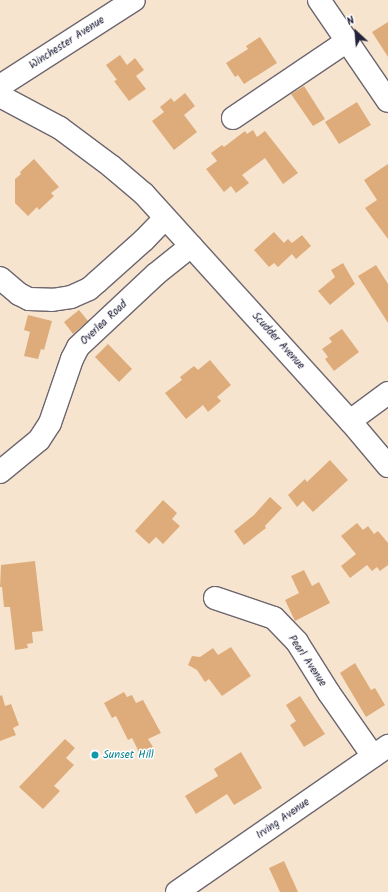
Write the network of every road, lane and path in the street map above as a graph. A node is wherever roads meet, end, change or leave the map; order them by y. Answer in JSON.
{"nodes":[{"id":1,"x":134,"y":0,"type":"edge"},
{"id":2,"x":319,"y":0,"type":"edge"},
{"id":3,"x":346,"y":41,"type":"junction"},
{"id":4,"x":0,"y":86,"type":"edge"},
{"id":5,"x":0,"y":96,"type":"edge"},
{"id":6,"x":388,"y":101,"type":"edge"},
{"id":7,"x":233,"y":118,"type":"dead end"},
{"id":8,"x":165,"y":218,"type":"junction"},
{"id":9,"x":191,"y":246,"type":"junction"},
{"id":10,"x":0,"y":278,"type":"edge"},
{"id":11,"x":388,"y":392,"type":"edge"},
{"id":12,"x":350,"y":421,"type":"junction"},
{"id":13,"x":388,"y":466,"type":"edge"},
{"id":14,"x":0,"y":472,"type":"edge"},
{"id":15,"x":215,"y":598,"type":"dead end"},
{"id":16,"x":381,"y":751,"type":"edge"},
{"id":17,"x":207,"y":883,"type":"edge"},
{"id":18,"x":177,"y":892,"type":"edge"}],
"edges":[{"from":1,"to":4,"type":"street","name":"Winchester Avenue"},
{"from":2,"to":3,"type":"street"},
{"from":3,"to":6,"type":"street"},
{"from":3,"to":7,"type":"street"},
{"from":5,"to":8,"type":"street","name":"Scudder Avenue"},
{"from":8,"to":9,"type":"street","name":"Scudder Avenue"},
{"from":8,"to":10,"type":"street"},
{"from":9,"to":12,"type":"street","name":"Scudder Avenue"},
{"from":9,"to":14,"type":"street","name":"Overlea Road"},
{"from":11,"to":12,"type":"street"},
{"from":12,"to":13,"type":"street","name":"Scudder Avenue"},
{"from":15,"to":16,"type":"street","name":"Pearl Avenue"},
{"from":16,"to":17,"type":"street","name":"Irving Avenue"},
{"from":17,"to":18,"type":"street","name":"Irving Avenue"}]}
